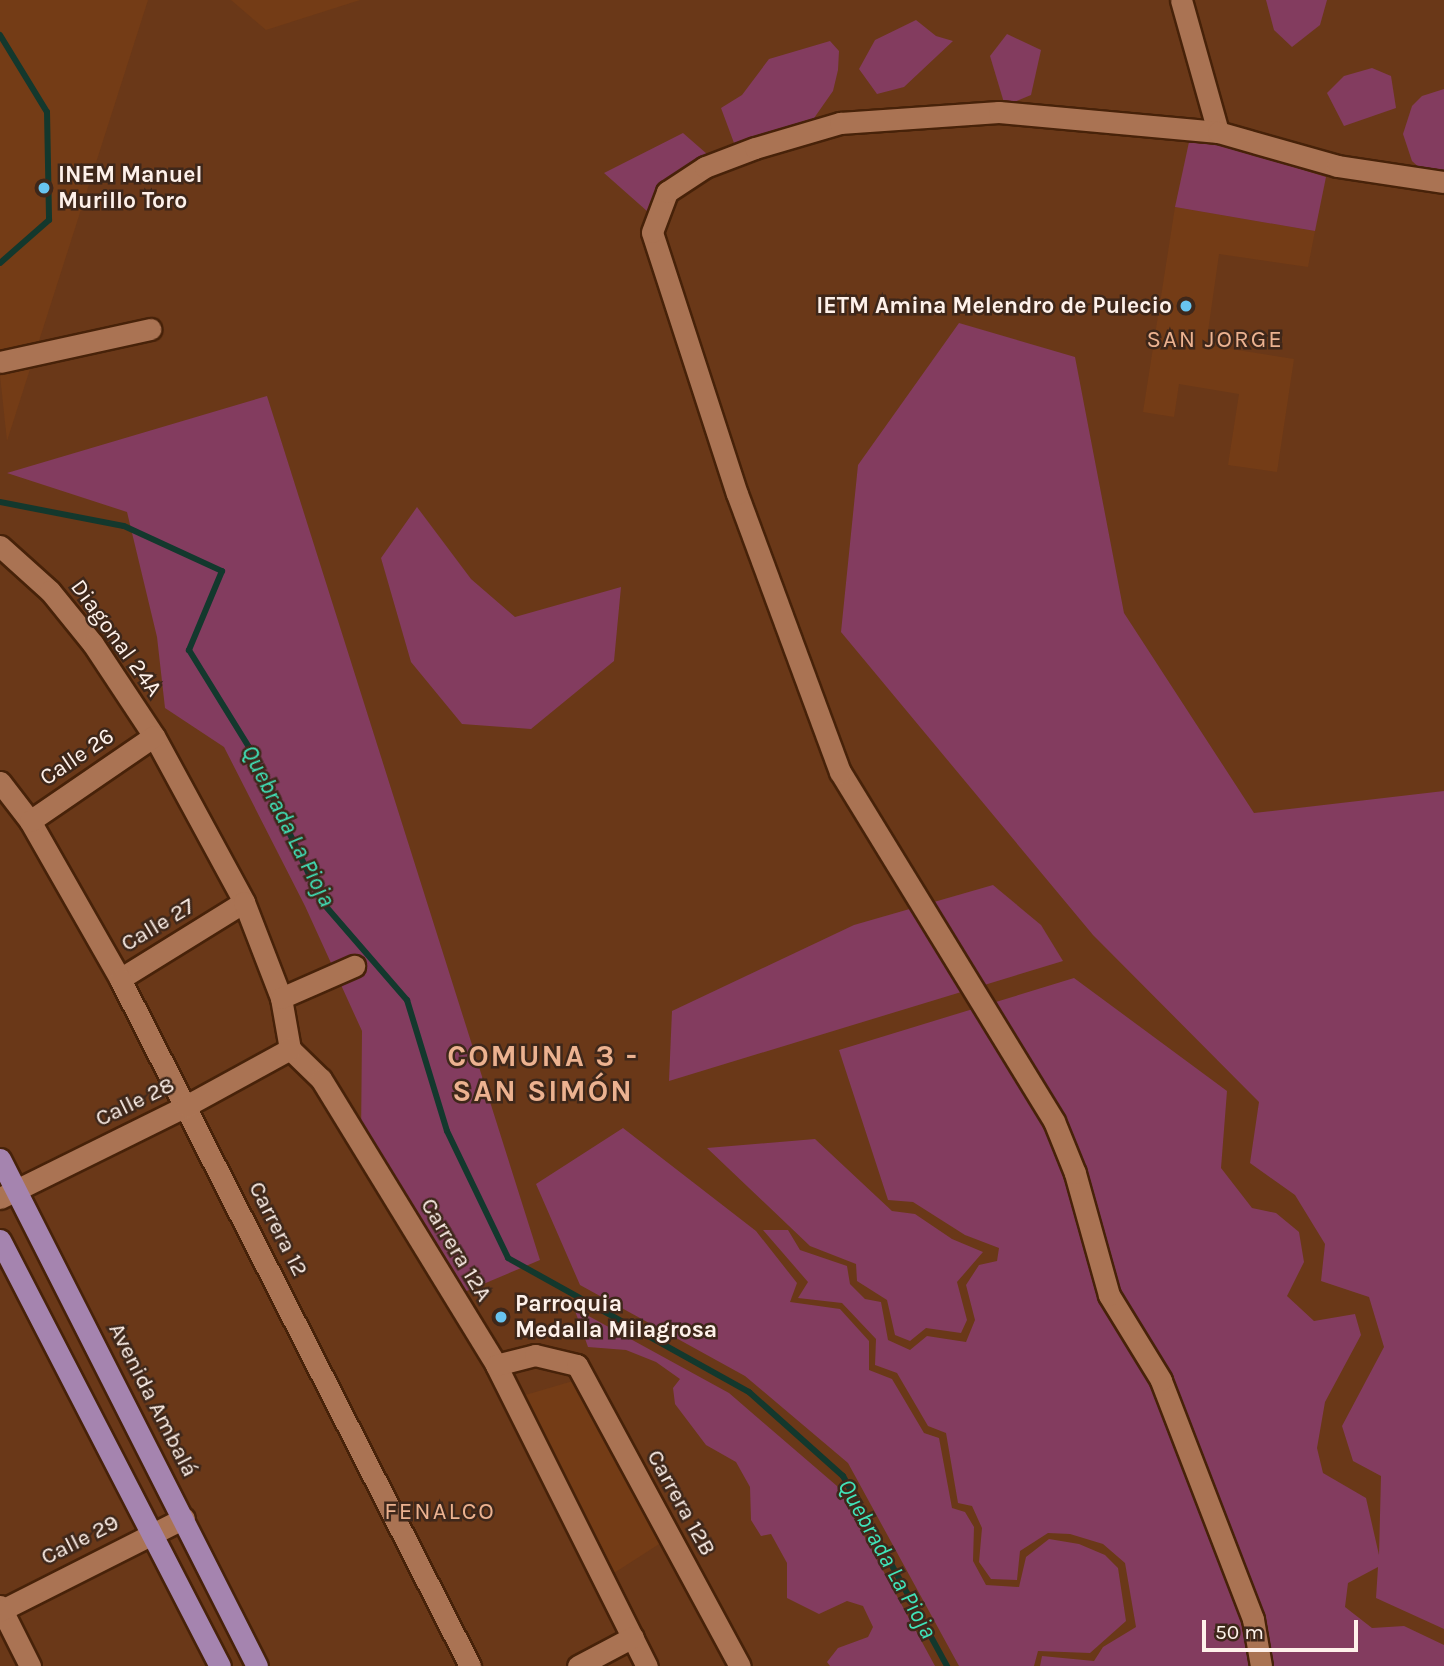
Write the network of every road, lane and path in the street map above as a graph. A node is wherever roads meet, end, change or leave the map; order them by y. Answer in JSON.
{"nodes":[{"id":1,"x":1181,"y":0,"type":"edge"},
{"id":2,"x":1218,"y":132,"type":"junction"},
{"id":3,"x":1444,"y":183,"type":"edge"},
{"id":4,"x":150,"y":329,"type":"dead end"},
{"id":5,"x":0,"y":362,"type":"edge"},
{"id":6,"x":0,"y":546,"type":"edge"},
{"id":7,"x":154,"y":736,"type":"junction"},
{"id":8,"x":0,"y":782,"type":"edge"},
{"id":9,"x":30,"y":821,"type":"junction"},
{"id":10,"x":244,"y":902,"type":"junction"},
{"id":11,"x":354,"y":966,"type":"dead end"},
{"id":12,"x":120,"y":979,"type":"junction"},
{"id":13,"x":281,"y":998,"type":"junction"},
{"id":14,"x":290,"y":1049,"type":"junction"},
{"id":15,"x":186,"y":1106,"type":"junction"},
{"id":16,"x":0,"y":1160,"type":"edge"},
{"id":17,"x":8,"y":1194,"type":"edge"},
{"id":18,"x":0,"y":1240,"type":"edge"},
{"id":19,"x":496,"y":1366,"type":"junction"},
{"id":20,"x":184,"y":1518,"type":"junction"},
{"id":21,"x":152,"y":1533,"type":"junction"},
{"id":22,"x":1,"y":1609,"type":"edge"},
{"id":23,"x":633,"y":1637,"type":"junction"},
{"id":24,"x":30,"y":1666,"type":"edge"},
{"id":25,"x":220,"y":1666,"type":"edge"},
{"id":26,"x":257,"y":1666,"type":"edge"},
{"id":27,"x":470,"y":1666,"type":"edge"},
{"id":28,"x":578,"y":1666,"type":"edge"},
{"id":29,"x":648,"y":1666,"type":"edge"},
{"id":30,"x":740,"y":1666,"type":"edge"},
{"id":31,"x":1261,"y":1666,"type":"edge"}],
"edges":[{"from":1,"to":2,"type":"street"},
{"from":2,"to":3,"type":"street"},
{"from":2,"to":31,"type":"street"},
{"from":4,"to":5,"type":"street"},
{"from":6,"to":7,"type":"street","name":"Diagonal 24A"},
{"from":7,"to":9,"type":"street","name":"Calle 26"},
{"from":7,"to":10,"type":"street"},
{"from":8,"to":9,"type":"street","name":"Carrera 12"},
{"from":9,"to":12,"type":"street","name":"Carrera 12"},
{"from":10,"to":12,"type":"street","name":"Calle 27"},
{"from":10,"to":13,"type":"street"},
{"from":11,"to":13,"type":"street"},
{"from":12,"to":15,"type":"street","name":"Carrera 12"},
{"from":13,"to":14,"type":"street"},
{"from":14,"to":15,"type":"street","name":"Calle 28"},
{"from":14,"to":19,"type":"street","name":"Carrera 12A"},
{"from":15,"to":17,"type":"street","name":"Calle 28"},
{"from":15,"to":27,"type":"street","name":"Carrera 12"},
{"from":16,"to":17,"type":"main road","name":"Avenida Ambalá"},
{"from":17,"to":20,"type":"main road","name":"Avenida Ambalá"},
{"from":18,"to":21,"type":"main road"},
{"from":19,"to":23,"type":"street","name":"Carrera 12A"},
{"from":19,"to":30,"type":"street","name":"Carrera 12B"},
{"from":20,"to":21,"type":"street","name":"Calle 29"},
{"from":20,"to":26,"type":"main road","name":"Avenida Ambalá"},
{"from":21,"to":22,"type":"street","name":"Calle 29"},
{"from":21,"to":25,"type":"main road"},
{"from":22,"to":24,"type":"street"},
{"from":23,"to":28,"type":"street"},
{"from":23,"to":29,"type":"street","name":"Carrera 12A"}]}
